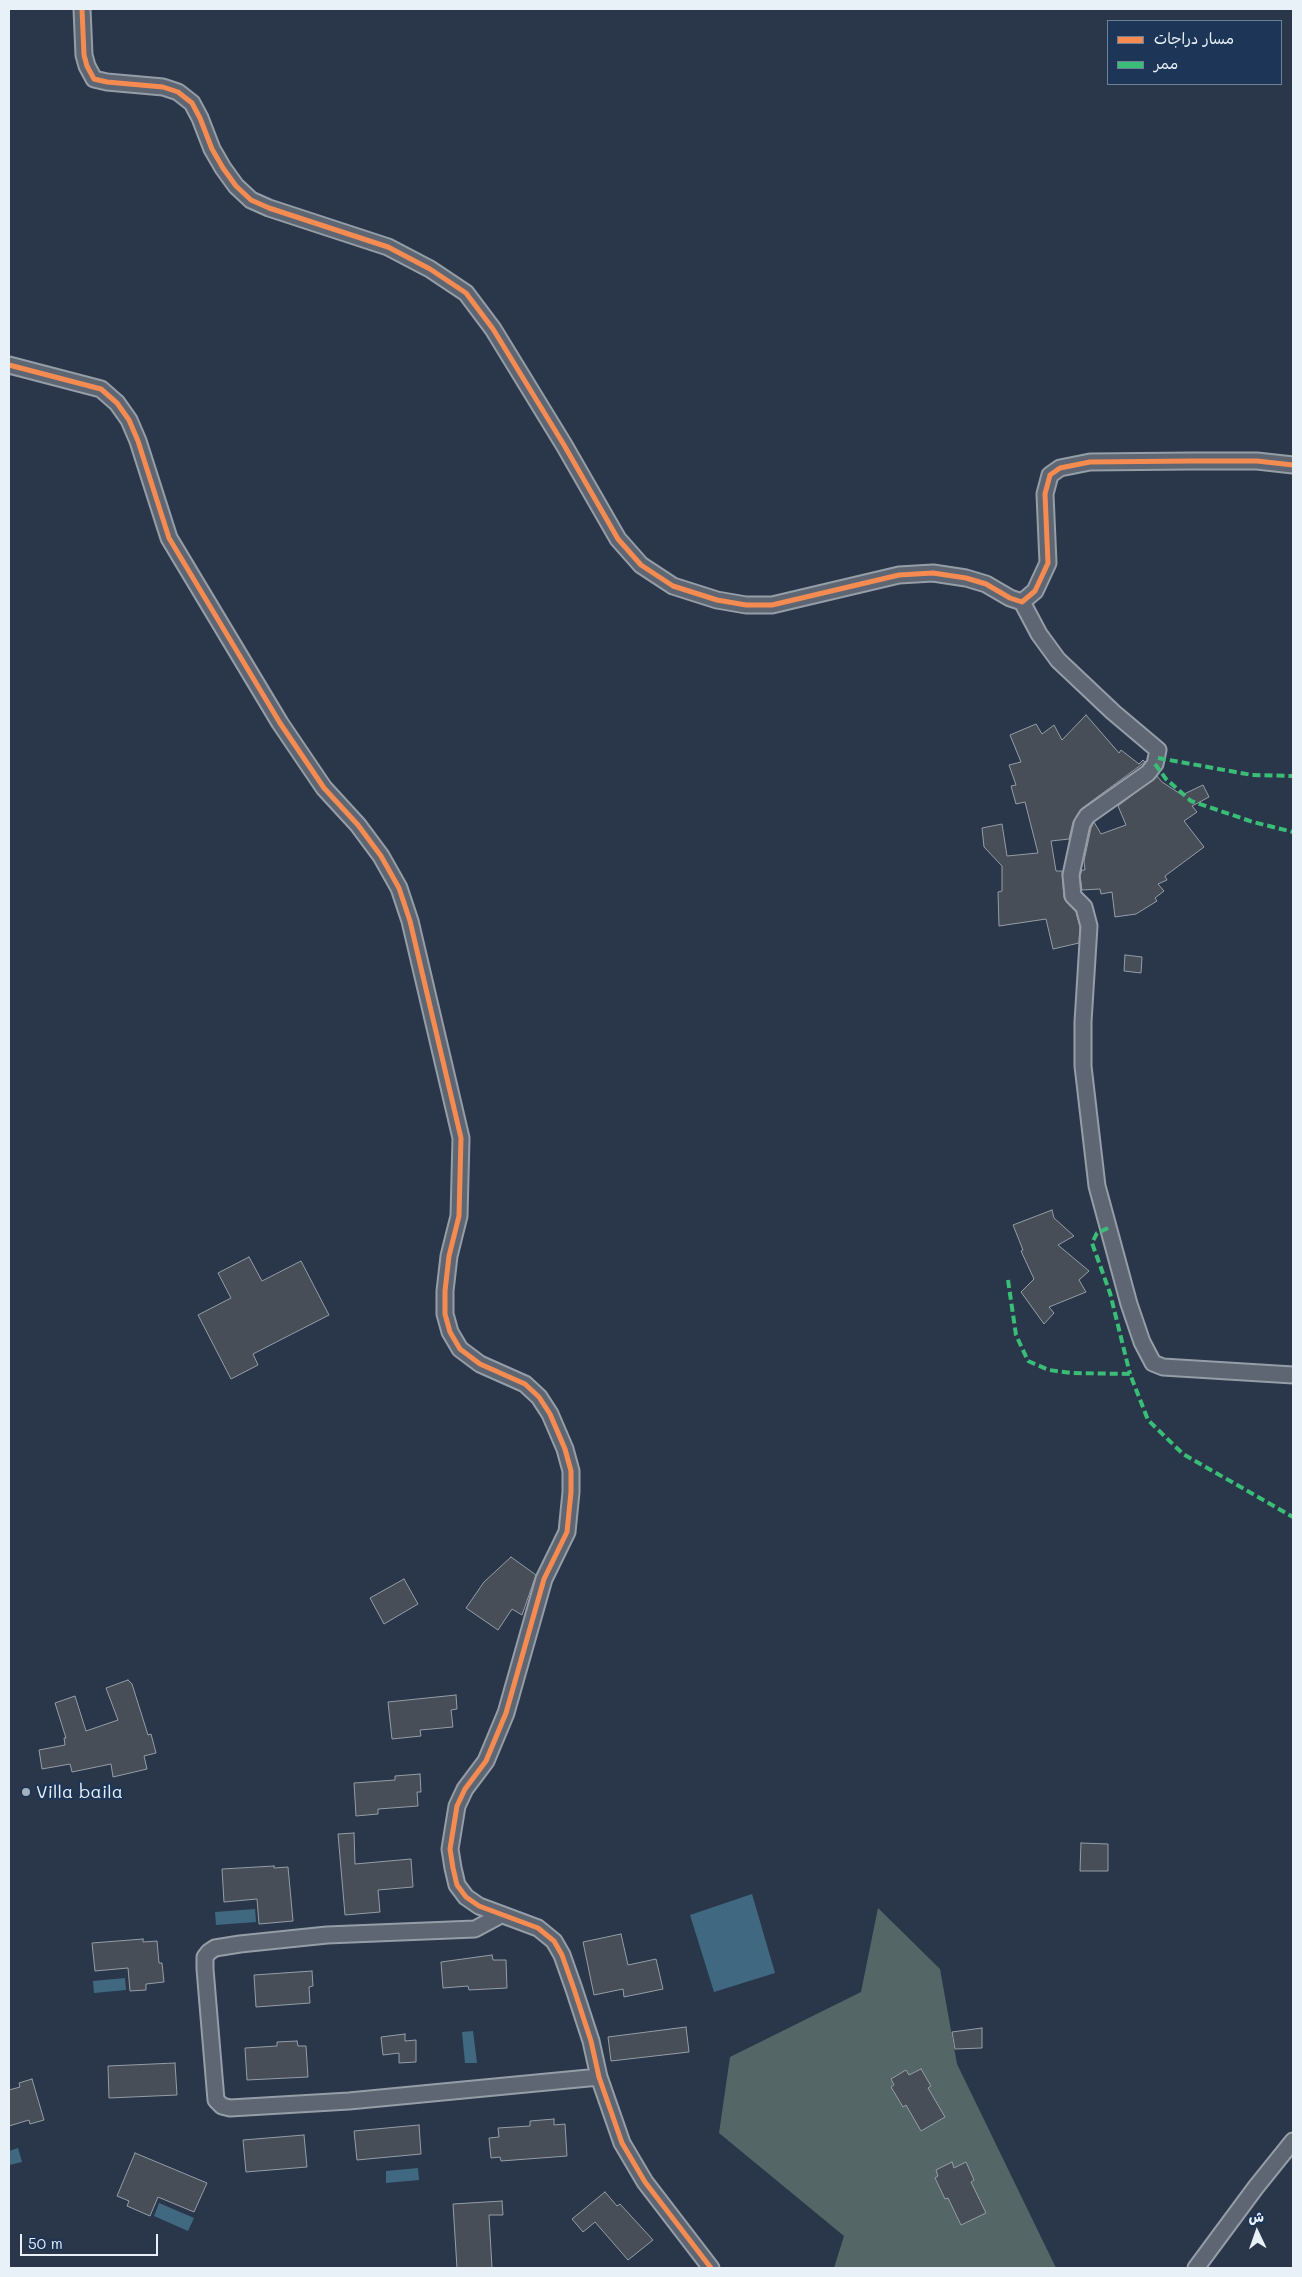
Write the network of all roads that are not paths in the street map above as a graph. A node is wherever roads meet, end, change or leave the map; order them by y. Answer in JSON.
{"nodes":[{"id":1,"x":82,"y":9,"type":"edge"},
{"id":2,"x":9,"y":365,"type":"edge"},
{"id":3,"x":1293,"y":465,"type":"edge"},
{"id":4,"x":1022,"y":602,"type":"junction"},
{"id":5,"x":1293,"y":1375,"type":"edge"},
{"id":6,"x":501,"y":1915,"type":"junction"},
{"id":7,"x":599,"y":2077,"type":"junction"},
{"id":8,"x":1293,"y":2141,"type":"edge"},
{"id":9,"x":712,"y":2268,"type":"edge"},
{"id":10,"x":1196,"y":2268,"type":"edge"}],
"edges":[{"from":1,"to":4,"type":"street"},
{"from":2,"to":6,"type":"street"},
{"from":3,"to":4,"type":"street"},
{"from":4,"to":5,"type":"street"},
{"from":6,"to":7,"type":"street"},
{"from":6,"to":7,"type":"street"},
{"from":7,"to":9,"type":"street"},
{"from":8,"to":10,"type":"street"}]}
